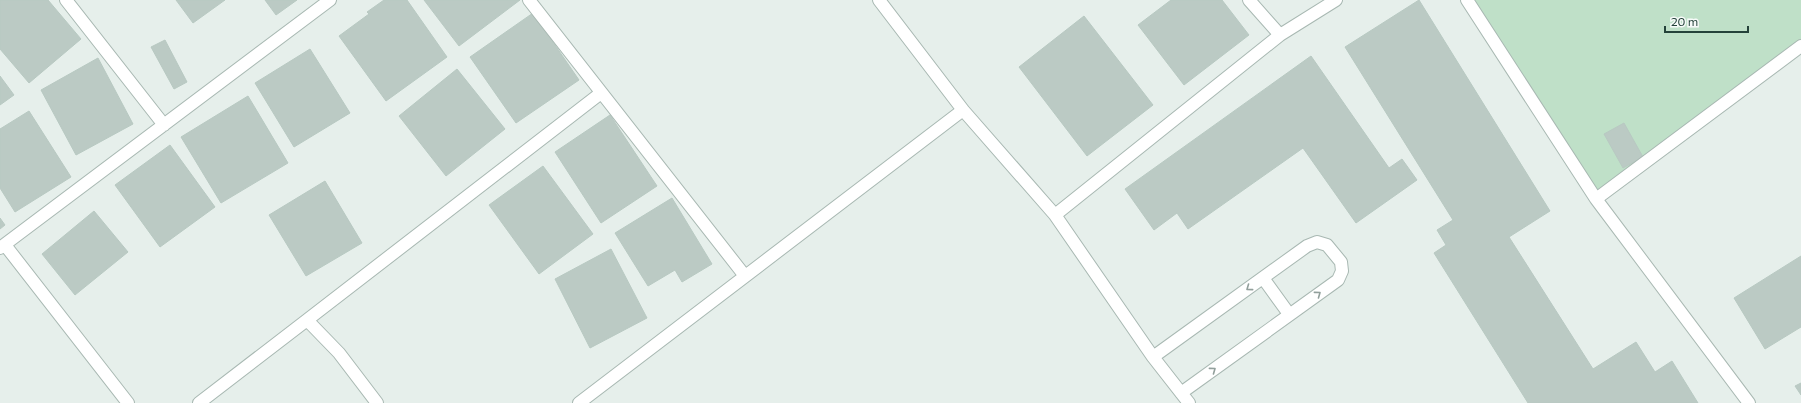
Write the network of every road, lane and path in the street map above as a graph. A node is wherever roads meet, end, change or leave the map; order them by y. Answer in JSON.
{"nodes":[{"id":1,"x":66,"y":0,"type":"edge"},
{"id":2,"x":330,"y":0,"type":"edge"},
{"id":3,"x":528,"y":0,"type":"edge"},
{"id":4,"x":879,"y":0,"type":"edge"},
{"id":5,"x":1249,"y":0,"type":"edge"},
{"id":6,"x":1336,"y":0,"type":"edge"},
{"id":7,"x":1467,"y":0,"type":"edge"},
{"id":8,"x":1280,"y":35,"type":"junction"},
{"id":9,"x":1801,"y":46,"type":"edge"},
{"id":10,"x":601,"y":94,"type":"junction"},
{"id":11,"x":963,"y":110,"type":"junction"},
{"id":12,"x":164,"y":125,"type":"junction"},
{"id":13,"x":1596,"y":199,"type":"junction"},
{"id":14,"x":1055,"y":215,"type":"junction"},
{"id":15,"x":2,"y":246,"type":"edge"},
{"id":16,"x":745,"y":276,"type":"junction"},
{"id":17,"x":1263,"y":278,"type":"junction"},
{"id":18,"x":1289,"y":314,"type":"junction"},
{"id":19,"x":307,"y":320,"type":"junction"},
{"id":20,"x":1153,"y":357,"type":"junction"},
{"id":21,"x":1181,"y":393,"type":"junction"},
{"id":22,"x":128,"y":403,"type":"edge"},
{"id":23,"x":199,"y":403,"type":"edge"},
{"id":24,"x":377,"y":403,"type":"edge"},
{"id":25,"x":579,"y":403,"type":"edge"},
{"id":26,"x":1189,"y":403,"type":"edge"},
{"id":27,"x":1749,"y":403,"type":"edge"}],
"edges":[{"from":1,"to":12,"type":"street"},
{"from":2,"to":12,"type":"street"},
{"from":3,"to":10,"type":"street"},
{"from":4,"to":11,"type":"street"},
{"from":5,"to":8,"type":"street"},
{"from":6,"to":8,"type":"street"},
{"from":7,"to":13,"type":"street"},
{"from":8,"to":14,"type":"street"},
{"from":9,"to":13,"type":"street"},
{"from":10,"to":16,"type":"street"},
{"from":10,"to":19,"type":"street"},
{"from":11,"to":14,"type":"street"},
{"from":11,"to":16,"type":"street"},
{"from":12,"to":15,"type":"street"},
{"from":13,"to":27,"type":"street"},
{"from":14,"to":20,"type":"street"},
{"from":15,"to":22,"type":"street"},
{"from":16,"to":25,"type":"street"},
{"from":17,"to":18,"type":"street"},
{"from":18,"to":17,"type":"street","one_way":true},
{"from":17,"to":20,"type":"street","one_way":true},
{"from":21,"to":18,"type":"street","one_way":true},
{"from":19,"to":23,"type":"street"},
{"from":19,"to":24,"type":"street"},
{"from":20,"to":21,"type":"street"},
{"from":21,"to":26,"type":"street"}]}
